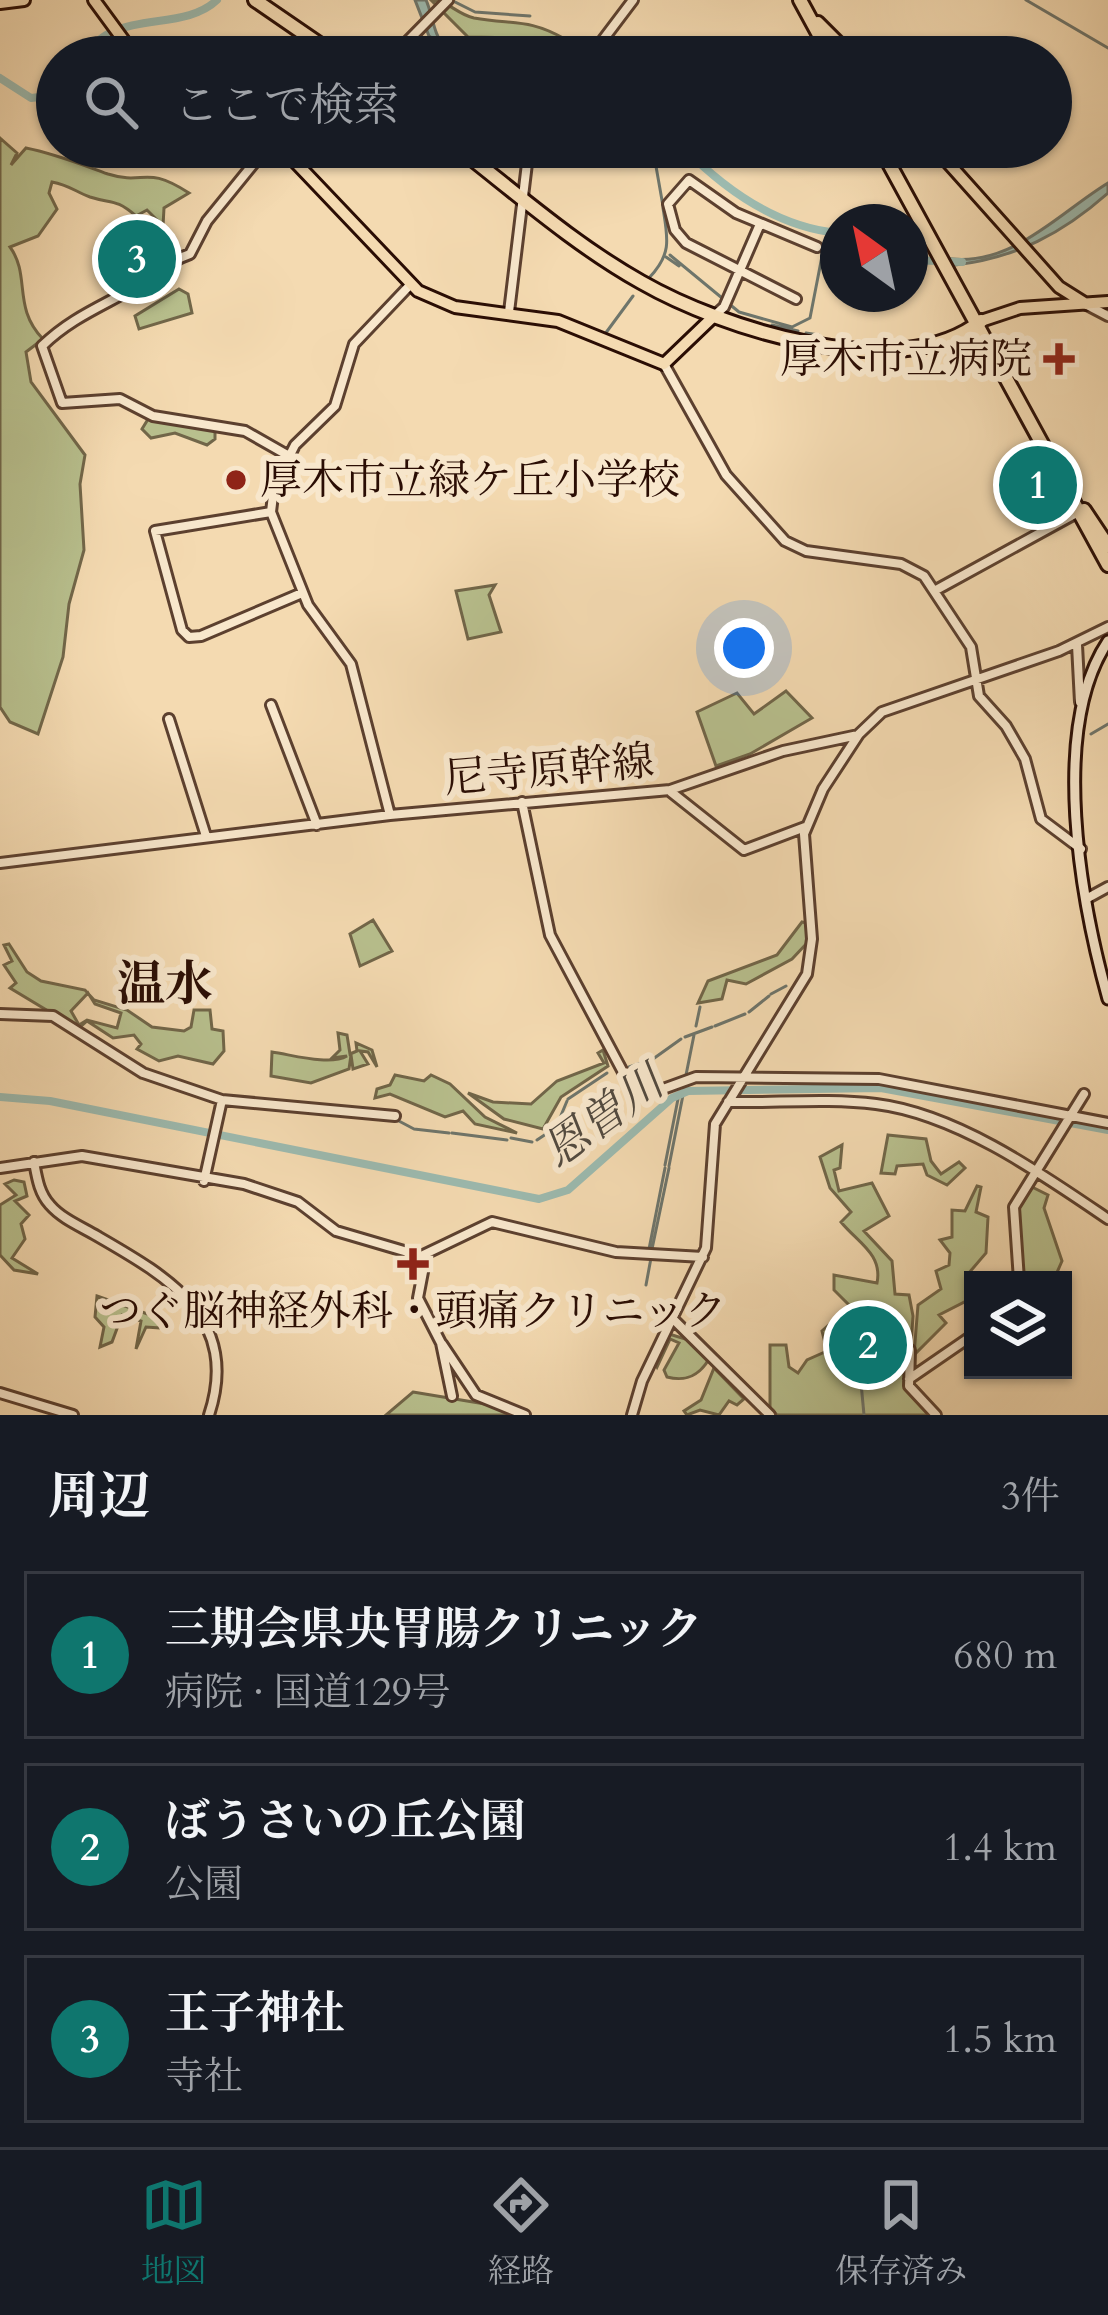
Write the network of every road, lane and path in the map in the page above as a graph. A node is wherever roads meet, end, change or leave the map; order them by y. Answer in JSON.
{"nodes":[{"id":1,"x":24,"y":0,"type":"edge"},
{"id":2,"x":94,"y":0,"type":"edge"},
{"id":3,"x":255,"y":0,"type":"edge"},
{"id":4,"x":265,"y":0,"type":"edge"},
{"id":5,"x":448,"y":0,"type":"edge"},
{"id":6,"x":633,"y":0,"type":"edge"},
{"id":7,"x":803,"y":0,"type":"edge"},
{"id":8,"x":0,"y":3,"type":"edge"},
{"id":9,"x":122,"y":36,"type":"edge"},
{"id":10,"x":310,"y":36,"type":"edge"},
{"id":11,"x":314,"y":36,"type":"edge"},
{"id":12,"x":415,"y":36,"type":"edge"},
{"id":13,"x":605,"y":36,"type":"edge"},
{"id":14,"x":825,"y":36,"type":"edge"},
{"id":15,"x":826,"y":36,"type":"edge"},
{"id":16,"x":250,"y":168,"type":"edge"},
{"id":17,"x":300,"y":168,"type":"edge"},
{"id":18,"x":487,"y":168,"type":"edge"},
{"id":19,"x":525,"y":168,"type":"edge"},
{"id":20,"x":895,"y":168,"type":"edge"},
{"id":21,"x":953,"y":168,"type":"edge"},
{"id":22,"x":520,"y":193,"type":"junction"},
{"id":23,"x":760,"y":224,"type":"junction"},
{"id":24,"x":817,"y":247,"type":"dead end"},
{"id":25,"x":741,"y":270,"type":"junction"},
{"id":26,"x":410,"y":286,"type":"junction"},
{"id":27,"x":796,"y":298,"type":"dead end"},
{"id":28,"x":1070,"y":301,"type":"junction"},
{"id":29,"x":721,"y":308,"type":"junction"},
{"id":30,"x":1106,"y":308,"type":"edge"},
{"id":31,"x":509,"y":312,"type":"junction"},
{"id":32,"x":976,"y":319,"type":"junction"},
{"id":33,"x":664,"y":364,"type":"junction"},
{"id":34,"x":289,"y":456,"type":"junction"},
{"id":35,"x":1081,"y":510,"type":"junction"},
{"id":36,"x":272,"y":512,"type":"junction"},
{"id":37,"x":1088,"y":528,"type":"junction"},
{"id":38,"x":1105,"y":548,"type":"edge"},
{"id":39,"x":1108,"y":569,"type":"edge"},
{"id":40,"x":935,"y":590,"type":"junction"},
{"id":41,"x":303,"y":593,"type":"junction"},
{"id":42,"x":1108,"y":627,"type":"edge"},
{"id":43,"x":1108,"y":641,"type":"edge"},
{"id":44,"x":1077,"y":644,"type":"junction"},
{"id":45,"x":976,"y":677,"type":"junction"},
{"id":46,"x":1080,"y":687,"type":"junction"},
{"id":47,"x":272,"y":705,"type":"dead end"},
{"id":48,"x":169,"y":719,"type":"dead end"},
{"id":49,"x":860,"y":734,"type":"junction"},
{"id":50,"x":670,"y":790,"type":"junction"},
{"id":51,"x":522,"y":802,"type":"junction"},
{"id":52,"x":390,"y":815,"type":"junction"},
{"id":53,"x":317,"y":825,"type":"junction"},
{"id":54,"x":805,"y":827,"type":"junction"},
{"id":55,"x":206,"y":836,"type":"junction"},
{"id":56,"x":1081,"y":849,"type":"junction"},
{"id":57,"x":0,"y":863,"type":"edge"},
{"id":58,"x":1108,"y":887,"type":"edge"},
{"id":59,"x":1086,"y":899,"type":"junction"},
{"id":60,"x":1108,"y":999,"type":"edge"},
{"id":61,"x":0,"y":1014,"type":"edge"},
{"id":62,"x":736,"y":1090,"type":"junction"},
{"id":63,"x":1084,"y":1094,"type":"dead end"},
{"id":64,"x":222,"y":1100,"type":"junction"},
{"id":65,"x":395,"y":1116,"type":"dead end"},
{"id":66,"x":1066,"y":1119,"type":"junction"},
{"id":67,"x":1108,"y":1123,"type":"edge"},
{"id":68,"x":34,"y":1162,"type":"junction"},
{"id":69,"x":0,"y":1168,"type":"edge"},
{"id":70,"x":1033,"y":1174,"type":"junction"},
{"id":71,"x":203,"y":1181,"type":"junction"},
{"id":72,"x":1108,"y":1220,"type":"edge"},
{"id":73,"x":426,"y":1256,"type":"junction"},
{"id":74,"x":703,"y":1257,"type":"junction"},
{"id":75,"x":1018,"y":1271,"type":"edge"},
{"id":76,"x":672,"y":1319,"type":"junction"},
{"id":77,"x":964,"y":1341,"type":"edge"},
{"id":78,"x":441,"y":1343,"type":"junction"},
{"id":79,"x":910,"y":1350,"type":"dead end"},
{"id":80,"x":909,"y":1379,"type":"junction"},
{"id":81,"x":0,"y":1395,"type":"edge"},
{"id":82,"x":452,"y":1396,"type":"dead end"},
{"id":83,"x":64,"y":1415,"type":"edge"},
{"id":84,"x":74,"y":1415,"type":"edge"},
{"id":85,"x":209,"y":1415,"type":"edge"},
{"id":86,"x":525,"y":1415,"type":"edge"},
{"id":87,"x":632,"y":1415,"type":"edge"},
{"id":88,"x":770,"y":1415,"type":"edge"},
{"id":89,"x":936,"y":1415,"type":"edge"}],
"edges":[{"from":1,"to":8,"type":"main road"},
{"from":2,"to":9,"type":"main road"},
{"from":3,"to":10,"type":"highway"},
{"from":4,"to":11,"type":"highway"},
{"from":5,"to":12,"type":"street"},
{"from":6,"to":13,"type":"street"},
{"from":7,"to":14,"type":"highway"},
{"from":7,"to":15,"type":"highway"},
{"from":16,"to":34,"type":"street"},
{"from":17,"to":26,"type":"main road"},
{"from":18,"to":22,"type":"highway"},
{"from":19,"to":22,"type":"street"},
{"from":20,"to":32,"type":"highway"},
{"from":21,"to":28,"type":"main road"},
{"from":22,"to":29,"type":"highway"},
{"from":22,"to":31,"type":"street"},
{"from":23,"to":24,"type":"street"},
{"from":23,"to":25,"type":"street"},
{"from":23,"to":25,"type":"street"},
{"from":25,"to":27,"type":"street"},
{"from":25,"to":29,"type":"street"},
{"from":26,"to":31,"type":"main road"},
{"from":26,"to":34,"type":"street"},
{"from":28,"to":30,"type":"main road"},
{"from":28,"to":32,"type":"main road"},
{"from":29,"to":32,"type":"highway"},
{"from":29,"to":33,"type":"main road"},
{"from":31,"to":33,"type":"main road"},
{"from":32,"to":35,"type":"highway"},
{"from":33,"to":40,"type":"street"},
{"from":34,"to":36,"type":"street"},
{"from":35,"to":37,"type":"highway"},
{"from":35,"to":38,"type":"highway"},
{"from":35,"to":40,"type":"street"},
{"from":36,"to":41,"type":"street"},
{"from":36,"to":41,"type":"street"},
{"from":37,"to":38,"type":"highway"},
{"from":37,"to":39,"type":"highway"},
{"from":38,"to":39,"type":"highway"},
{"from":40,"to":45,"type":"street"},
{"from":41,"to":52,"type":"street"},
{"from":42,"to":44,"type":"street","name":"尼寺原幹線"},
{"from":43,"to":46,"type":"main road"},
{"from":44,"to":45,"type":"street","name":"尼寺原幹線"},
{"from":44,"to":46,"type":"street"},
{"from":45,"to":49,"type":"street","name":"尼寺原幹線"},
{"from":45,"to":56,"type":"street"},
{"from":46,"to":56,"type":"main road"},
{"from":47,"to":53,"type":"street"},
{"from":48,"to":55,"type":"street"},
{"from":49,"to":50,"type":"street","name":"尼寺原幹線"},
{"from":49,"to":54,"type":"street"},
{"from":50,"to":51,"type":"street","name":"尼寺原幹線"},
{"from":50,"to":54,"type":"street"},
{"from":51,"to":52,"type":"street","name":"尼寺原幹線"},
{"from":51,"to":62,"type":"street"},
{"from":52,"to":53,"type":"street","name":"尼寺原幹線"},
{"from":53,"to":55,"type":"street","name":"尼寺原幹線"},
{"from":54,"to":62,"type":"street"},
{"from":55,"to":57,"type":"street","name":"尼寺原幹線"},
{"from":56,"to":59,"type":"main road"},
{"from":58,"to":59,"type":"street"},
{"from":59,"to":60,"type":"main road"},
{"from":61,"to":64,"type":"street"},
{"from":62,"to":66,"type":"street"},
{"from":62,"to":70,"type":"street"},
{"from":62,"to":74,"type":"street"},
{"from":63,"to":66,"type":"street"},
{"from":64,"to":65,"type":"street"},
{"from":64,"to":71,"type":"street"},
{"from":66,"to":67,"type":"street"},
{"from":66,"to":70,"type":"street"},
{"from":68,"to":69,"type":"street"},
{"from":68,"to":71,"type":"street"},
{"from":68,"to":85,"type":"street"},
{"from":70,"to":72,"type":"street"},
{"from":70,"to":75,"type":"street"},
{"from":71,"to":73,"type":"street"},
{"from":73,"to":74,"type":"street"},
{"from":73,"to":78,"type":"street"},
{"from":74,"to":76,"type":"street"},
{"from":76,"to":87,"type":"street"},
{"from":76,"to":88,"type":"street"},
{"from":77,"to":80,"type":"street"},
{"from":78,"to":82,"type":"street"},
{"from":78,"to":86,"type":"street"},
{"from":79,"to":80,"type":"street"},
{"from":80,"to":89,"type":"street"},
{"from":81,"to":83,"type":"street"},
{"from":81,"to":84,"type":"street"}]}
